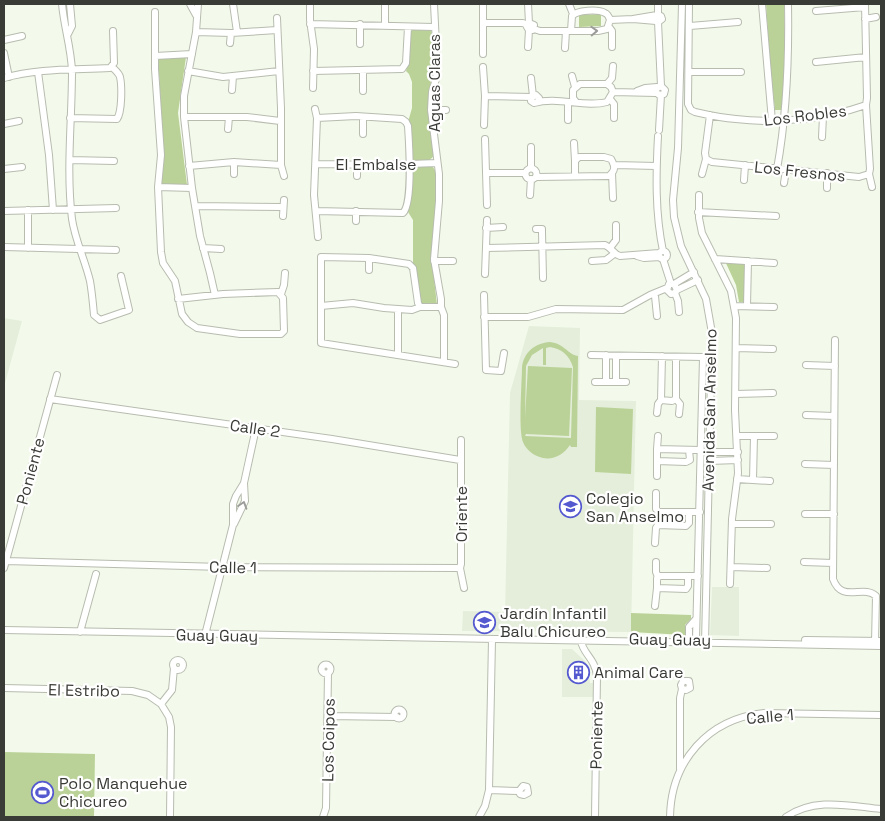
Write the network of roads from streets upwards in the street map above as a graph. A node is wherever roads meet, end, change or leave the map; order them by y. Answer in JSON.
{"nodes":[{"id":1,"x":62,"y":4,"type":"edge"},
{"id":2,"x":70,"y":4,"type":"edge"},
{"id":3,"x":190,"y":4,"type":"edge"},
{"id":4,"x":198,"y":4,"type":"edge"},
{"id":5,"x":233,"y":4,"type":"edge"},
{"id":6,"x":310,"y":4,"type":"edge"},
{"id":7,"x":385,"y":4,"type":"edge"},
{"id":8,"x":434,"y":4,"type":"edge"},
{"id":9,"x":483,"y":4,"type":"edge"},
{"id":10,"x":528,"y":4,"type":"edge"},
{"id":11,"x":569,"y":4,"type":"edge"},
{"id":12,"x":658,"y":4,"type":"edge"},
{"id":13,"x":682,"y":4,"type":"edge"},
{"id":14,"x":689,"y":4,"type":"edge"},
{"id":15,"x":762,"y":4,"type":"edge"},
{"id":16,"x":788,"y":4,"type":"edge"},
{"id":17,"x":865,"y":6,"type":"edge"},
{"id":18,"x":816,"y":11,"type":"dead end"},
{"id":19,"x":155,"y":12,"type":"dead end"},
{"id":20,"x":573,"y":14,"type":"junction"},
{"id":21,"x":196,"y":15,"type":"junction"},
{"id":22,"x":876,"y":17,"type":"dead end"},
{"id":23,"x":277,"y":18,"type":"dead end"},
{"id":24,"x":658,"y":18,"type":"junction"},
{"id":25,"x":865,"y":19,"type":"junction"},
{"id":26,"x":738,"y":22,"type":"dead end"},
{"id":27,"x":483,"y":23,"type":"junction"},
{"id":28,"x":609,"y":23,"type":"junction"},
{"id":29,"x":310,"y":24,"type":"junction"},
{"id":30,"x":360,"y":24,"type":"junction"},
{"id":31,"x":385,"y":25,"type":"junction"},
{"id":32,"x":690,"y":26,"type":"junction"},
{"id":33,"x":408,"y":27,"type":"junction"},
{"id":34,"x":434,"y":27,"type":"junction"},
{"id":35,"x":530,"y":27,"type":"junction"},
{"id":36,"x":277,"y":30,"type":"junction"},
{"id":37,"x":113,"y":31,"type":"dead end"},
{"id":38,"x":568,"y":31,"type":"junction"},
{"id":39,"x":196,"y":32,"type":"junction"},
{"id":40,"x":234,"y":32,"type":"junction"},
{"id":41,"x":68,"y":34,"type":"junction"},
{"id":42,"x":22,"y":36,"type":"dead end"},
{"id":43,"x":4,"y":40,"type":"edge"},
{"id":44,"x":230,"y":43,"type":"dead end"},
{"id":45,"x":360,"y":44,"type":"dead end"},
{"id":46,"x":528,"y":47,"type":"dead end"},
{"id":47,"x":612,"y":47,"type":"dead end"},
{"id":48,"x":565,"y":48,"type":"dead end"},
{"id":49,"x":4,"y":53,"type":"edge"},
{"id":50,"x":192,"y":54,"type":"junction"},
{"id":51,"x":483,"y":54,"type":"dead end"},
{"id":52,"x":155,"y":56,"type":"junction"},
{"id":53,"x":866,"y":57,"type":"junction"},
{"id":54,"x":816,"y":62,"type":"dead end"},
{"id":55,"x":613,"y":66,"type":"dead end"},
{"id":56,"x":112,"y":67,"type":"junction"},
{"id":57,"x":483,"y":67,"type":"dead end"},
{"id":58,"x":72,"y":70,"type":"junction"},
{"id":59,"x":188,"y":71,"type":"junction"},
{"id":60,"x":279,"y":71,"type":"junction"},
{"id":61,"x":314,"y":71,"type":"junction"},
{"id":62,"x":363,"y":71,"type":"junction"},
{"id":63,"x":38,"y":72,"type":"junction"},
{"id":64,"x":689,"y":72,"type":"junction"},
{"id":65,"x":741,"y":72,"type":"dead end"},
{"id":66,"x":233,"y":76,"type":"junction"},
{"id":67,"x":572,"y":76,"type":"dead end"},
{"id":68,"x":6,"y":77,"type":"edge"},
{"id":69,"x":531,"y":78,"type":"dead end"},
{"id":70,"x":607,"y":84,"type":"junction"},
{"id":71,"x":575,"y":87,"type":"junction"},
{"id":72,"x":313,"y":88,"type":"dead end"},
{"id":73,"x":232,"y":90,"type":"dead end"},
{"id":74,"x":659,"y":90,"type":"junction"},
{"id":75,"x":363,"y":91,"type":"dead end"},
{"id":76,"x":612,"y":92,"type":"junction"},
{"id":77,"x":485,"y":96,"type":"junction"},
{"id":78,"x":532,"y":96,"type":"junction"},
{"id":79,"x":610,"y":99,"type":"junction"},
{"id":80,"x":568,"y":102,"type":"junction"},
{"id":81,"x":576,"y":102,"type":"junction"},
{"id":82,"x":866,"y":105,"type":"junction"},
{"id":83,"x":316,"y":109,"type":"dead end"},
{"id":84,"x":431,"y":110,"type":"junction"},
{"id":85,"x":446,"y":110,"type":"dead end"},
{"id":86,"x":710,"y":115,"type":"junction"},
{"id":87,"x":363,"y":116,"type":"junction"},
{"id":88,"x":822,"y":116,"type":"junction"},
{"id":89,"x":184,"y":117,"type":"junction"},
{"id":90,"x":229,"y":117,"type":"junction"},
{"id":91,"x":70,"y":118,"type":"junction"},
{"id":92,"x":318,"y":118,"type":"junction"},
{"id":93,"x":614,"y":118,"type":"dead end"},
{"id":94,"x":568,"y":120,"type":"dead end"},
{"id":95,"x":785,"y":120,"type":"junction"},
{"id":96,"x":18,"y":121,"type":"dead end"},
{"id":97,"x":280,"y":121,"type":"junction"},
{"id":98,"x":772,"y":121,"type":"junction"},
{"id":99,"x":4,"y":124,"type":"edge"},
{"id":100,"x":484,"y":125,"type":"dead end"},
{"id":101,"x":228,"y":129,"type":"dead end"},
{"id":102,"x":363,"y":134,"type":"dead end"},
{"id":103,"x":822,"y":137,"type":"dead end"},
{"id":104,"x":484,"y":139,"type":"dead end"},
{"id":105,"x":574,"y":143,"type":"dead end"},
{"id":106,"x":531,"y":147,"type":"dead end"},
{"id":107,"x":706,"y":159,"type":"junction"},
{"id":108,"x":70,"y":160,"type":"junction"},
{"id":109,"x":114,"y":162,"type":"dead end"},
{"id":110,"x":234,"y":162,"type":"junction"},
{"id":111,"x":575,"y":162,"type":"junction"},
{"id":112,"x":437,"y":163,"type":"junction"},
{"id":113,"x":316,"y":164,"type":"junction"},
{"id":114,"x":409,"y":164,"type":"junction"},
{"id":115,"x":281,"y":165,"type":"junction"},
{"id":116,"x":357,"y":165,"type":"junction"},
{"id":117,"x":615,"y":165,"type":"junction"},
{"id":118,"x":745,"y":165,"type":"junction"},
{"id":119,"x":189,"y":166,"type":"junction"},
{"id":120,"x":656,"y":166,"type":"junction"},
{"id":121,"x":22,"y":167,"type":"dead end"},
{"id":122,"x":777,"y":168,"type":"junction"},
{"id":123,"x":4,"y":169,"type":"edge"},
{"id":124,"x":528,"y":170,"type":"junction"},
{"id":125,"x":786,"y":170,"type":"junction"},
{"id":126,"x":486,"y":173,"type":"junction"},
{"id":127,"x":612,"y":173,"type":"junction"},
{"id":128,"x":827,"y":173,"type":"junction"},
{"id":129,"x":234,"y":174,"type":"dead end"},
{"id":130,"x":702,"y":174,"type":"dead end"},
{"id":131,"x":869,"y":174,"type":"junction"},
{"id":132,"x":284,"y":176,"type":"dead end"},
{"id":133,"x":357,"y":176,"type":"dead end"},
{"id":134,"x":576,"y":176,"type":"junction"},
{"id":135,"x":533,"y":178,"type":"junction"},
{"id":136,"x":744,"y":180,"type":"dead end"},
{"id":137,"x":784,"y":183,"type":"dead end"},
{"id":138,"x":158,"y":187,"type":"junction"},
{"id":139,"x":192,"y":188,"type":"junction"},
{"id":140,"x":827,"y":188,"type":"dead end"},
{"id":141,"x":872,"y":188,"type":"dead end"},
{"id":142,"x":530,"y":195,"type":"dead end"},
{"id":143,"x":699,"y":195,"type":"dead end"},
{"id":144,"x":613,"y":198,"type":"dead end"},
{"id":145,"x":487,"y":205,"type":"dead end"},
{"id":146,"x":196,"y":206,"type":"junction"},
{"id":147,"x":71,"y":208,"type":"junction"},
{"id":148,"x":116,"y":208,"type":"dead end"},
{"id":149,"x":28,"y":210,"type":"junction"},
{"id":150,"x":53,"y":210,"type":"junction"},
{"id":151,"x":4,"y":211,"type":"edge"},
{"id":152,"x":316,"y":211,"type":"junction"},
{"id":153,"x":356,"y":211,"type":"junction"},
{"id":154,"x":698,"y":212,"type":"junction"},
{"id":155,"x":283,"y":216,"type":"dead end"},
{"id":156,"x":776,"y":216,"type":"dead end"},
{"id":157,"x":486,"y":220,"type":"dead end"},
{"id":158,"x":356,"y":222,"type":"dead end"},
{"id":159,"x":616,"y":225,"type":"dead end"},
{"id":160,"x":503,"y":227,"type":"dead end"},
{"id":161,"x":486,"y":228,"type":"junction"},
{"id":162,"x":536,"y":228,"type":"dead end"},
{"id":163,"x":318,"y":237,"type":"dead end"},
{"id":164,"x":4,"y":247,"type":"edge"},
{"id":165,"x":542,"y":247,"type":"junction"},
{"id":166,"x":28,"y":248,"type":"junction"},
{"id":167,"x":203,"y":248,"type":"junction"},
{"id":168,"x":486,"y":248,"type":"junction"},
{"id":169,"x":80,"y":250,"type":"junction"},
{"id":170,"x":116,"y":250,"type":"dead end"},
{"id":171,"x":221,"y":250,"type":"dead end"},
{"id":172,"x":612,"y":251,"type":"junction"},
{"id":173,"x":661,"y":255,"type":"junction"},
{"id":174,"x":369,"y":258,"type":"junction"},
{"id":175,"x":715,"y":259,"type":"junction"},
{"id":176,"x":434,"y":261,"type":"junction"},
{"id":177,"x":453,"y":261,"type":"dead end"},
{"id":178,"x":592,"y":261,"type":"dead end"},
{"id":179,"x":748,"y":261,"type":"junction"},
{"id":180,"x":774,"y":263,"type":"dead end"},
{"id":181,"x":368,"y":270,"type":"dead end"},
{"id":182,"x":694,"y":272,"type":"junction"},
{"id":183,"x":284,"y":273,"type":"dead end"},
{"id":184,"x":485,"y":274,"type":"dead end"},
{"id":185,"x":122,"y":276,"type":"dead end"},
{"id":186,"x":543,"y":278,"type":"dead end"},
{"id":187,"x":698,"y":280,"type":"junction"},
{"id":188,"x":673,"y":289,"type":"junction"},
{"id":189,"x":281,"y":294,"type":"junction"},
{"id":190,"x":215,"y":295,"type":"junction"},
{"id":191,"x":484,"y":295,"type":"dead end"},
{"id":192,"x":653,"y":296,"type":"junction"},
{"id":193,"x":178,"y":299,"type":"junction"},
{"id":194,"x":321,"y":306,"type":"junction"},
{"id":195,"x":441,"y":306,"type":"junction"},
{"id":196,"x":735,"y":306,"type":"junction"},
{"id":197,"x":747,"y":306,"type":"junction"},
{"id":198,"x":420,"y":307,"type":"junction"},
{"id":199,"x":774,"y":307,"type":"dead end"},
{"id":200,"x":398,"y":310,"type":"junction"},
{"id":201,"x":679,"y":312,"type":"dead end"},
{"id":202,"x":657,"y":316,"type":"dead end"},
{"id":203,"x":484,"y":317,"type":"junction"},
{"id":204,"x":835,"y":340,"type":"dead end"},
{"id":205,"x":736,"y":348,"type":"junction"},
{"id":206,"x":773,"y":349,"type":"dead end"},
{"id":207,"x":504,"y":352,"type":"dead end"},
{"id":208,"x":398,"y":355,"type":"junction"},
{"id":209,"x":591,"y":355,"type":"dead end"},
{"id":210,"x":606,"y":356,"type":"junction"},
{"id":211,"x":616,"y":356,"type":"junction"},
{"id":212,"x":662,"y":356,"type":"junction"},
{"id":213,"x":676,"y":357,"type":"junction"},
{"id":214,"x":444,"y":362,"type":"junction"},
{"id":215,"x":455,"y":364,"type":"dead end"},
{"id":216,"x":806,"y":365,"type":"dead end"},
{"id":217,"x":835,"y":366,"type":"junction"},
{"id":218,"x":57,"y":375,"type":"dead end"},
{"id":219,"x":595,"y":382,"type":"dead end"},
{"id":220,"x":606,"y":382,"type":"junction"},
{"id":221,"x":616,"y":382,"type":"junction"},
{"id":222,"x":626,"y":382,"type":"dead end"},
{"id":223,"x":736,"y":394,"type":"junction"},
{"id":224,"x":773,"y":394,"type":"dead end"},
{"id":225,"x":50,"y":399,"type":"junction"},
{"id":226,"x":676,"y":399,"type":"junction"},
{"id":227,"x":661,"y":400,"type":"junction"},
{"id":228,"x":657,"y":414,"type":"dead end"},
{"id":229,"x":679,"y":414,"type":"dead end"},
{"id":230,"x":806,"y":416,"type":"dead end"},
{"id":231,"x":834,"y":416,"type":"junction"},
{"id":232,"x":256,"y":428,"type":"junction"},
{"id":233,"x":658,"y":436,"type":"dead end"},
{"id":234,"x":737,"y":436,"type":"junction"},
{"id":235,"x":754,"y":436,"type":"junction"},
{"id":236,"x":774,"y":436,"type":"dead end"},
{"id":237,"x":461,"y":440,"type":"dead end"},
{"id":238,"x":657,"y":450,"type":"junction"},
{"id":239,"x":690,"y":450,"type":"junction"},
{"id":240,"x":700,"y":450,"type":"junction"},
{"id":241,"x":709,"y":452,"type":"junction"},
{"id":242,"x":738,"y":452,"type":"junction"},
{"id":243,"x":460,"y":460,"type":"junction"},
{"id":244,"x":709,"y":460,"type":"junction"},
{"id":245,"x":738,"y":460,"type":"junction"},
{"id":246,"x":657,"y":461,"type":"junction"},
{"id":247,"x":805,"y":464,"type":"dead end"},
{"id":248,"x":834,"y":465,"type":"junction"},
{"id":249,"x":657,"y":476,"type":"dead end"},
{"id":250,"x":737,"y":479,"type":"junction"},
{"id":251,"x":753,"y":480,"type":"junction"},
{"id":252,"x":770,"y":481,"type":"dead end"},
{"id":253,"x":244,"y":483,"type":"junction"},
{"id":254,"x":656,"y":493,"type":"dead end"},
{"id":255,"x":659,"y":512,"type":"junction"},
{"id":256,"x":690,"y":512,"type":"junction"},
{"id":257,"x":700,"y":512,"type":"junction"},
{"id":258,"x":805,"y":514,"type":"dead end"},
{"id":259,"x":834,"y":514,"type":"junction"},
{"id":260,"x":732,"y":524,"type":"junction"},
{"id":261,"x":771,"y":524,"type":"dead end"},
{"id":262,"x":233,"y":525,"type":"junction"},
{"id":263,"x":658,"y":525,"type":"junction"},
{"id":264,"x":655,"y":543,"type":"dead end"},
{"id":265,"x":6,"y":561,"type":"junction"},
{"id":266,"x":656,"y":562,"type":"dead end"},
{"id":267,"x":804,"y":562,"type":"dead end"},
{"id":268,"x":834,"y":563,"type":"junction"},
{"id":269,"x":222,"y":567,"type":"junction"},
{"id":270,"x":731,"y":567,"type":"junction"},
{"id":271,"x":4,"y":568,"type":"edge"},
{"id":272,"x":460,"y":568,"type":"junction"},
{"id":273,"x":767,"y":568,"type":"dead end"},
{"id":274,"x":96,"y":574,"type":"dead end"},
{"id":275,"x":688,"y":576,"type":"junction"},
{"id":276,"x":698,"y":576,"type":"junction"},
{"id":277,"x":658,"y":577,"type":"junction"},
{"id":278,"x":730,"y":584,"type":"dead end"},
{"id":279,"x":464,"y":588,"type":"dead end"},
{"id":280,"x":657,"y":588,"type":"junction"},
{"id":281,"x":655,"y":606,"type":"dead end"},
{"id":282,"x":4,"y":630,"type":"edge"},
{"id":283,"x":80,"y":632,"type":"junction"},
{"id":284,"x":205,"y":635,"type":"junction"},
{"id":285,"x":430,"y":639,"type":"junction"},
{"id":286,"x":522,"y":639,"type":"junction"},
{"id":287,"x":692,"y":639,"type":"junction"},
{"id":288,"x":492,"y":640,"type":"junction"},
{"id":289,"x":585,"y":640,"type":"junction"},
{"id":290,"x":621,"y":640,"type":"junction"},
{"id":291,"x":705,"y":641,"type":"junction"},
{"id":292,"x":878,"y":644,"type":"edge"},
{"id":293,"x":174,"y":668,"type":"dead end"},
{"id":294,"x":328,"y":673,"type":"dead end"},
{"id":295,"x":4,"y":688,"type":"edge"},
{"id":296,"x":682,"y":689,"type":"dead end"},
{"id":297,"x":161,"y":704,"type":"junction"},
{"id":298,"x":881,"y":715,"type":"edge"},
{"id":299,"x":329,"y":716,"type":"junction"},
{"id":300,"x":397,"y":718,"type":"dead end"},
{"id":301,"x":680,"y":771,"type":"junction"},
{"id":302,"x":489,"y":790,"type":"junction"},
{"id":303,"x":519,"y":791,"type":"dead end"},
{"id":304,"x":170,"y":806,"type":"junction"},
{"id":305,"x":326,"y":808,"type":"junction"},
{"id":306,"x":881,"y":809,"type":"edge"},
{"id":307,"x":170,"y":817,"type":"edge"},
{"id":308,"x":175,"y":817,"type":"edge"},
{"id":309,"x":323,"y":817,"type":"edge"},
{"id":310,"x":330,"y":817,"type":"edge"},
{"id":311,"x":479,"y":817,"type":"edge"},
{"id":312,"x":595,"y":817,"type":"edge"},
{"id":313,"x":670,"y":817,"type":"edge"},
{"id":314,"x":786,"y":817,"type":"edge"}],
"edges":[{"from":1,"to":41,"type":"street"},
{"from":2,"to":41,"type":"street"},
{"from":3,"to":21,"type":"street"},
{"from":4,"to":21,"type":"street"},
{"from":5,"to":40,"type":"street"},
{"from":6,"to":29,"type":"street"},
{"from":7,"to":31,"type":"street"},
{"from":8,"to":34,"type":"street","name":"Aguas Claras"},
{"from":9,"to":27,"type":"street"},
{"from":10,"to":35,"type":"street"},
{"from":11,"to":20,"type":"street"},
{"from":12,"to":24,"type":"street"},
{"from":13,"to":182,"type":"street","name":"Avenida San Anselmo"},
{"from":14,"to":32,"type":"street","name":"Los Robles"},
{"from":15,"to":98,"type":"street"},
{"from":16,"to":95,"type":"street"},
{"from":17,"to":18,"type":"street"},
{"from":17,"to":25,"type":"street","name":"Los Robles"},
{"from":19,"to":52,"type":"street"},
{"from":20,"to":28,"type":"street"},
{"from":20,"to":38,"type":"street"},
{"from":21,"to":39,"type":"street"},
{"from":22,"to":25,"type":"street"},
{"from":23,"to":36,"type":"street"},
{"from":24,"to":28,"type":"street"},
{"from":24,"to":74,"type":"street"},
{"from":25,"to":53,"type":"street","name":"Los Robles"},
{"from":26,"to":32,"type":"street"},
{"from":27,"to":35,"type":"street"},
{"from":27,"to":51,"type":"street"},
{"from":38,"to":28,"type":"street","one_way":true},
{"from":28,"to":47,"type":"street"},
{"from":29,"to":30,"type":"street"},
{"from":29,"to":61,"type":"street"},
{"from":30,"to":31,"type":"street"},
{"from":30,"to":45,"type":"street"},
{"from":31,"to":33,"type":"street"},
{"from":32,"to":64,"type":"street","name":"Los Robles"},
{"from":33,"to":34,"type":"street"},
{"from":33,"to":62,"type":"street"},
{"from":34,"to":84,"type":"street","name":"Aguas Claras"},
{"from":35,"to":38,"type":"street"},
{"from":35,"to":46,"type":"street"},
{"from":36,"to":40,"type":"street"},
{"from":36,"to":60,"type":"street"},
{"from":37,"to":56,"type":"street"},
{"from":38,"to":48,"type":"street"},
{"from":39,"to":40,"type":"street"},
{"from":39,"to":50,"type":"street"},
{"from":40,"to":44,"type":"street"},
{"from":41,"to":58,"type":"street"},
{"from":42,"to":43,"type":"street"},
{"from":49,"to":68,"type":"street"},
{"from":50,"to":52,"type":"street"},
{"from":50,"to":59,"type":"street"},
{"from":52,"to":138,"type":"street"},
{"from":53,"to":54,"type":"street"},
{"from":53,"to":82,"type":"street","name":"Los Robles"},
{"from":55,"to":70,"type":"street"},
{"from":56,"to":58,"type":"street"},
{"from":56,"to":91,"type":"street"},
{"from":57,"to":77,"type":"street"},
{"from":58,"to":63,"type":"street"},
{"from":58,"to":91,"type":"street"},
{"from":59,"to":66,"type":"street"},
{"from":59,"to":89,"type":"street"},
{"from":60,"to":66,"type":"street"},
{"from":60,"to":97,"type":"street"},
{"from":61,"to":62,"type":"street"},
{"from":61,"to":72,"type":"street"},
{"from":62,"to":75,"type":"street"},
{"from":63,"to":68,"type":"street"},
{"from":63,"to":150,"type":"street"},
{"from":64,"to":65,"type":"street"},
{"from":64,"to":86,"type":"street","name":"Los Robles"},
{"from":66,"to":73,"type":"street"},
{"from":67,"to":71,"type":"street"},
{"from":69,"to":78,"type":"street"},
{"from":70,"to":71,"type":"street"},
{"from":70,"to":76,"type":"street"},
{"from":71,"to":81,"type":"street"},
{"from":74,"to":76,"type":"street"},
{"from":74,"to":120,"type":"street"},
{"from":76,"to":79,"type":"street"},
{"from":77,"to":78,"type":"street"},
{"from":77,"to":100,"type":"street"},
{"from":78,"to":80,"type":"street"},
{"from":79,"to":81,"type":"street"},
{"from":79,"to":93,"type":"street"},
{"from":80,"to":81,"type":"street"},
{"from":80,"to":94,"type":"street"},
{"from":82,"to":88,"type":"street","name":"Los Robles"},
{"from":82,"to":131,"type":"street","name":"Los Fresnos"},
{"from":83,"to":92,"type":"street"},
{"from":84,"to":85,"type":"street"},
{"from":84,"to":112,"type":"street","name":"Aguas Claras"},
{"from":86,"to":98,"type":"street","name":"Los Robles"},
{"from":86,"to":107,"type":"street"},
{"from":87,"to":92,"type":"street"},
{"from":87,"to":102,"type":"street"},
{"from":87,"to":114,"type":"street"},
{"from":88,"to":95,"type":"street","name":"Los Robles"},
{"from":88,"to":103,"type":"street"},
{"from":89,"to":90,"type":"street"},
{"from":89,"to":119,"type":"street"},
{"from":90,"to":97,"type":"street"},
{"from":90,"to":101,"type":"street"},
{"from":91,"to":108,"type":"street"},
{"from":92,"to":113,"type":"street"},
{"from":95,"to":98,"type":"street","name":"Los Robles"},
{"from":95,"to":122,"type":"street"},
{"from":96,"to":99,"type":"street"},
{"from":97,"to":115,"type":"street"},
{"from":104,"to":126,"type":"street"},
{"from":105,"to":111,"type":"street"},
{"from":106,"to":124,"type":"street"},
{"from":107,"to":118,"type":"street","name":"Los Fresnos"},
{"from":107,"to":130,"type":"street"},
{"from":108,"to":109,"type":"street"},
{"from":108,"to":147,"type":"street"},
{"from":110,"to":115,"type":"street"},
{"from":110,"to":119,"type":"street"},
{"from":110,"to":129,"type":"street"},
{"from":111,"to":117,"type":"street"},
{"from":111,"to":134,"type":"street"},
{"from":112,"to":114,"type":"street","name":"El Embalse"},
{"from":112,"to":176,"type":"street","name":"Aguas Claras"},
{"from":113,"to":116,"type":"street","name":"El Embalse"},
{"from":113,"to":152,"type":"street"},
{"from":114,"to":116,"type":"street","name":"El Embalse"},
{"from":114,"to":153,"type":"street"},
{"from":115,"to":132,"type":"street"},
{"from":116,"to":133,"type":"street"},
{"from":117,"to":120,"type":"street"},
{"from":117,"to":127,"type":"street"},
{"from":118,"to":122,"type":"street","name":"Los Fresnos"},
{"from":118,"to":136,"type":"street"},
{"from":119,"to":139,"type":"street"},
{"from":120,"to":173,"type":"street"},
{"from":121,"to":123,"type":"street"},
{"from":122,"to":125,"type":"street","name":"Los Fresnos"},
{"from":124,"to":126,"type":"street"},
{"from":124,"to":135,"type":"street"},
{"from":124,"to":135,"type":"street"},
{"from":125,"to":128,"type":"street","name":"Los Fresnos"},
{"from":125,"to":137,"type":"street"},
{"from":126,"to":145,"type":"street"},
{"from":127,"to":134,"type":"street"},
{"from":127,"to":144,"type":"street"},
{"from":128,"to":131,"type":"street","name":"Los Fresnos"},
{"from":128,"to":140,"type":"street"},
{"from":131,"to":141,"type":"street"},
{"from":134,"to":135,"type":"street"},
{"from":135,"to":142,"type":"street"},
{"from":138,"to":139,"type":"street"},
{"from":138,"to":193,"type":"street"},
{"from":139,"to":146,"type":"street"},
{"from":143,"to":154,"type":"street"},
{"from":146,"to":155,"type":"street"},
{"from":146,"to":167,"type":"street"},
{"from":147,"to":148,"type":"street"},
{"from":147,"to":150,"type":"street"},
{"from":147,"to":169,"type":"street"},
{"from":149,"to":150,"type":"street"},
{"from":149,"to":151,"type":"street"},
{"from":149,"to":166,"type":"street"},
{"from":152,"to":153,"type":"street"},
{"from":152,"to":163,"type":"street"},
{"from":153,"to":158,"type":"street"},
{"from":154,"to":156,"type":"street"},
{"from":154,"to":175,"type":"street"},
{"from":157,"to":161,"type":"street"},
{"from":159,"to":172,"type":"street"},
{"from":160,"to":161,"type":"street"},
{"from":161,"to":168,"type":"street"},
{"from":162,"to":165,"type":"street"},
{"from":164,"to":166,"type":"street"},
{"from":165,"to":168,"type":"street"},
{"from":165,"to":172,"type":"street"},
{"from":165,"to":186,"type":"street"},
{"from":166,"to":169,"type":"street"},
{"from":167,"to":171,"type":"street"},
{"from":167,"to":190,"type":"street"},
{"from":168,"to":184,"type":"street"},
{"from":169,"to":170,"type":"street"},
{"from":169,"to":185,"type":"street"},
{"from":172,"to":173,"type":"street"},
{"from":172,"to":178,"type":"street"},
{"from":173,"to":188,"type":"street"},
{"from":174,"to":181,"type":"street"},
{"from":174,"to":194,"type":"street"},
{"from":174,"to":198,"type":"street"},
{"from":175,"to":179,"type":"street"},
{"from":175,"to":196,"type":"street"},
{"from":176,"to":177,"type":"street"},
{"from":176,"to":195,"type":"street","name":"Aguas Claras"},
{"from":179,"to":180,"type":"street"},
{"from":179,"to":197,"type":"street"},
{"from":182,"to":187,"type":"street","name":"Avenida San Anselmo"},
{"from":182,"to":188,"type":"street"},
{"from":183,"to":189,"type":"street"},
{"from":187,"to":188,"type":"street"},
{"from":187,"to":241,"type":"street","name":"Avenida San Anselmo"},
{"from":188,"to":192,"type":"street"},
{"from":188,"to":201,"type":"street"},
{"from":189,"to":190,"type":"street"},
{"from":189,"to":193,"type":"street"},
{"from":190,"to":193,"type":"street"},
{"from":191,"to":203,"type":"street"},
{"from":192,"to":202,"type":"street"},
{"from":192,"to":203,"type":"street"},
{"from":194,"to":200,"type":"street"},
{"from":194,"to":208,"type":"street"},
{"from":195,"to":198,"type":"street"},
{"from":195,"to":214,"type":"street","name":"Aguas Claras"},
{"from":196,"to":197,"type":"street"},
{"from":196,"to":205,"type":"street"},
{"from":197,"to":199,"type":"street"},
{"from":198,"to":200,"type":"street"},
{"from":200,"to":208,"type":"street"},
{"from":203,"to":207,"type":"street"},
{"from":204,"to":217,"type":"street"},
{"from":205,"to":206,"type":"street"},
{"from":205,"to":223,"type":"street"},
{"from":208,"to":214,"type":"street"},
{"from":209,"to":210,"type":"street"},
{"from":210,"to":211,"type":"street"},
{"from":210,"to":220,"type":"street"},
{"from":211,"to":212,"type":"street"},
{"from":211,"to":221,"type":"street"},
{"from":212,"to":213,"type":"street"},
{"from":212,"to":227,"type":"street"},
{"from":213,"to":226,"type":"street"},
{"from":213,"to":240,"type":"street"},
{"from":214,"to":215,"type":"street"},
{"from":216,"to":217,"type":"street"},
{"from":217,"to":231,"type":"street"},
{"from":218,"to":225,"type":"street","name":"Poniente"},
{"from":219,"to":220,"type":"street"},
{"from":220,"to":221,"type":"street"},
{"from":221,"to":222,"type":"street"},
{"from":223,"to":224,"type":"street"},
{"from":223,"to":234,"type":"street"},
{"from":225,"to":232,"type":"street","name":"Calle 2"},
{"from":225,"to":265,"type":"street","name":"Poniente"},
{"from":226,"to":227,"type":"street"},
{"from":226,"to":229,"type":"street"},
{"from":227,"to":228,"type":"street"},
{"from":230,"to":231,"type":"street"},
{"from":231,"to":248,"type":"street"},
{"from":232,"to":243,"type":"street","name":"Calle 2"},
{"from":232,"to":253,"type":"street"},
{"from":233,"to":238,"type":"street"},
{"from":234,"to":235,"type":"street"},
{"from":234,"to":242,"type":"street"},
{"from":235,"to":236,"type":"street"},
{"from":235,"to":251,"type":"street"},
{"from":237,"to":243,"type":"street","name":"Oriente"},
{"from":238,"to":239,"type":"street"},
{"from":238,"to":246,"type":"street"},
{"from":239,"to":240,"type":"street"},
{"from":239,"to":246,"type":"street"},
{"from":240,"to":257,"type":"street"},
{"from":241,"to":242,"type":"street"},
{"from":241,"to":244,"type":"street","name":"Avenida San Anselmo"},
{"from":242,"to":245,"type":"street"},
{"from":243,"to":272,"type":"street","name":"Oriente"},
{"from":244,"to":245,"type":"street"},
{"from":244,"to":291,"type":"street","name":"Avenida San Anselmo"},
{"from":245,"to":250,"type":"street"},
{"from":246,"to":249,"type":"street"},
{"from":247,"to":248,"type":"street"},
{"from":248,"to":259,"type":"street"},
{"from":250,"to":251,"type":"street"},
{"from":250,"to":260,"type":"street"},
{"from":251,"to":252,"type":"street"},
{"from":262,"to":253,"type":"street","one_way":true},
{"from":253,"to":262,"type":"street"},
{"from":254,"to":255,"type":"street"},
{"from":255,"to":256,"type":"street"},
{"from":255,"to":263,"type":"street"},
{"from":256,"to":257,"type":"street"},
{"from":256,"to":263,"type":"street"},
{"from":257,"to":276,"type":"street"},
{"from":258,"to":259,"type":"street"},
{"from":259,"to":268,"type":"street"},
{"from":260,"to":261,"type":"street"},
{"from":260,"to":270,"type":"street"},
{"from":262,"to":269,"type":"street"},
{"from":263,"to":264,"type":"street"},
{"from":265,"to":269,"type":"street","name":"Calle 1"},
{"from":265,"to":271,"type":"street","name":"Poniente"},
{"from":266,"to":277,"type":"street"},
{"from":267,"to":268,"type":"street"},
{"from":268,"to":292,"type":"street"},
{"from":269,"to":272,"type":"street","name":"Calle 1"},
{"from":269,"to":284,"type":"street"},
{"from":270,"to":273,"type":"street"},
{"from":270,"to":278,"type":"street"},
{"from":272,"to":279,"type":"street","name":"Oriente"},
{"from":274,"to":283,"type":"street"},
{"from":275,"to":276,"type":"street"},
{"from":275,"to":277,"type":"street"},
{"from":275,"to":280,"type":"street"},
{"from":276,"to":287,"type":"street"},
{"from":277,"to":280,"type":"street"},
{"from":280,"to":281,"type":"street"},
{"from":282,"to":283,"type":"street","name":"Guay Guay"},
{"from":283,"to":284,"type":"street","name":"Guay Guay"},
{"from":284,"to":285,"type":"street","name":"Guay Guay"},
{"from":285,"to":286,"type":"street","name":"Guay Guay"},
{"from":285,"to":288,"type":"street","name":"Guay Guay"},
{"from":286,"to":288,"type":"street","name":"Guay Guay"},
{"from":286,"to":289,"type":"street","name":"Guay Guay"},
{"from":287,"to":290,"type":"street","name":"Guay Guay"},
{"from":287,"to":291,"type":"street","name":"Guay Guay"},
{"from":288,"to":302,"type":"street"},
{"from":289,"to":290,"type":"street","name":"Guay Guay"},
{"from":289,"to":312,"type":"street","name":"Poniente"},
{"from":290,"to":291,"type":"street","name":"Guay Guay"},
{"from":291,"to":292,"type":"street","name":"Guay Guay"},
{"from":293,"to":297,"type":"street"},
{"from":294,"to":299,"type":"street","name":"Los Coipos"},
{"from":295,"to":297,"type":"street","name":"El Estribo"},
{"from":296,"to":301,"type":"street","name":"Calle 1"},
{"from":297,"to":304,"type":"street"},
{"from":298,"to":301,"type":"street","name":"Calle 1"},
{"from":299,"to":300,"type":"street"},
{"from":299,"to":305,"type":"street","name":"Los Coipos"},
{"from":301,"to":313,"type":"street","name":"Calle 1"},
{"from":302,"to":303,"type":"street"},
{"from":302,"to":311,"type":"street"},
{"from":304,"to":307,"type":"street"},
{"from":304,"to":308,"type":"street"},
{"from":305,"to":309,"type":"street","name":"Los Coipos"},
{"from":305,"to":310,"type":"street","name":"Los Coipos"},
{"from":306,"to":314,"type":"street"}]}
